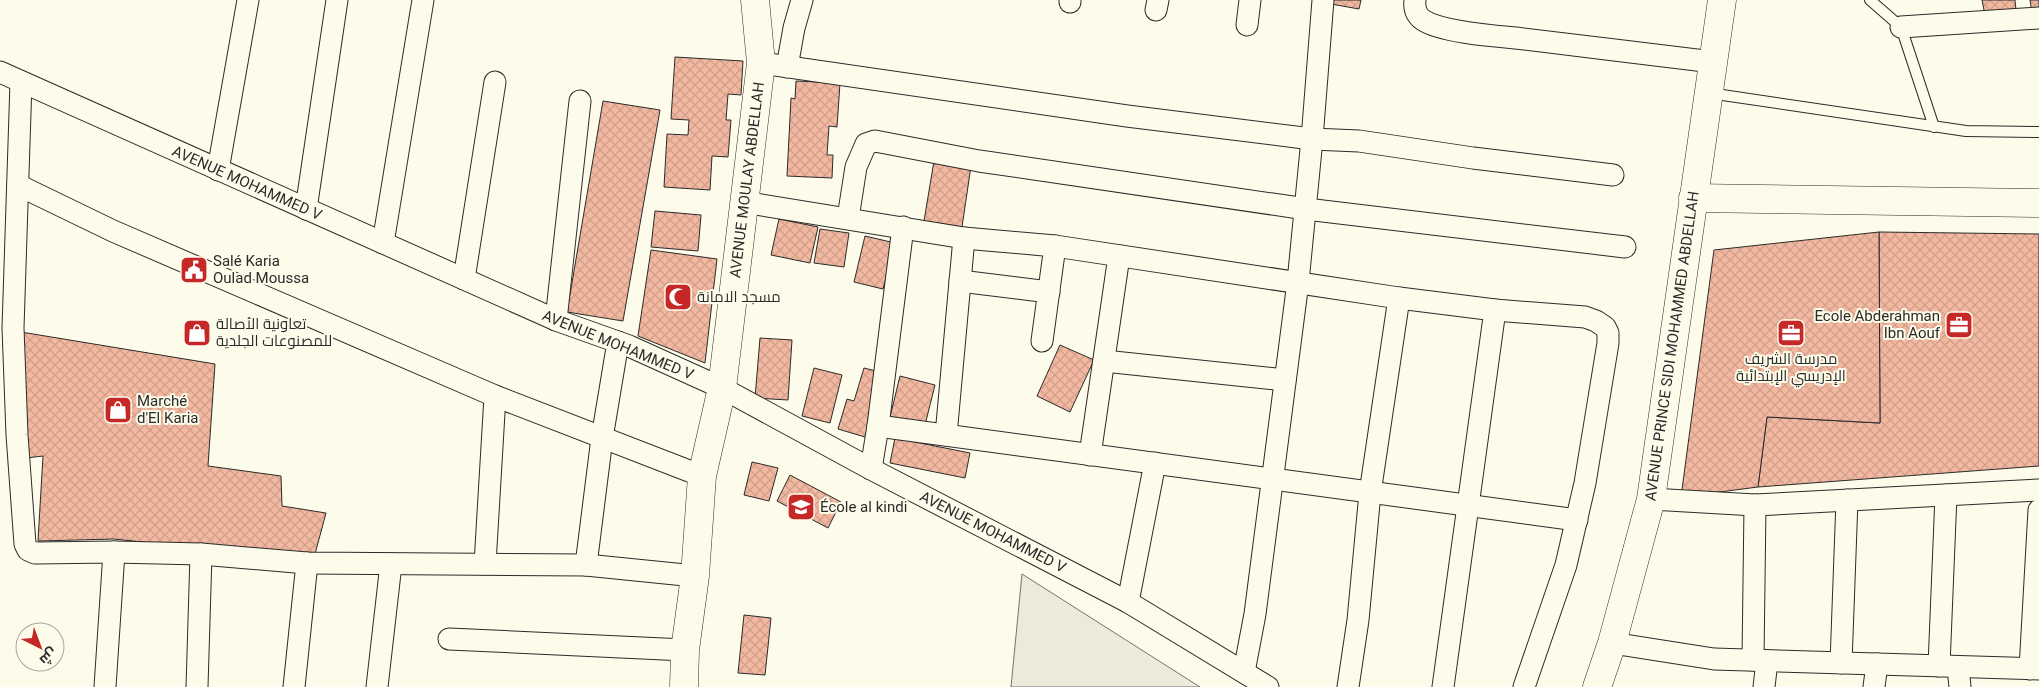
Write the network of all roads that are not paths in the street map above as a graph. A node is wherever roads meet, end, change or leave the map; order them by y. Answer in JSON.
{"nodes":[{"id":1,"x":248,"y":0,"type":"edge"},
{"id":2,"x":337,"y":0,"type":"edge"},
{"id":3,"x":423,"y":0,"type":"edge"},
{"id":4,"x":755,"y":0,"type":"edge"},
{"id":5,"x":802,"y":0,"type":"edge"},
{"id":6,"x":1250,"y":0,"type":"edge"},
{"id":7,"x":1323,"y":0,"type":"edge"},
{"id":8,"x":1415,"y":0,"type":"edge"},
{"id":9,"x":1722,"y":0,"type":"edge"},
{"id":10,"x":1870,"y":0,"type":"edge"},
{"id":11,"x":2026,"y":12,"type":"edge"},
{"id":12,"x":1247,"y":25,"type":"dead end"},
{"id":13,"x":1901,"y":27,"type":"junction"},
{"id":14,"x":1713,"y":62,"type":"junction"},
{"id":15,"x":774,"y":65,"type":"junction"},
{"id":16,"x":0,"y":72,"type":"edge"},
{"id":17,"x":21,"y":82,"type":"junction"},
{"id":18,"x":496,"y":82,"type":"dead end"},
{"id":19,"x":1708,"y":93,"type":"junction"},
{"id":20,"x":580,"y":101,"type":"dead end"},
{"id":21,"x":1934,"y":127,"type":"junction"},
{"id":22,"x":2039,"y":132,"type":"edge"},
{"id":23,"x":1312,"y":139,"type":"junction"},
{"id":24,"x":218,"y":170,"type":"junction"},
{"id":25,"x":1613,"y":175,"type":"dead end"},
{"id":26,"x":18,"y":185,"type":"junction"},
{"id":27,"x":1693,"y":198,"type":"junction"},
{"id":28,"x":743,"y":202,"type":"junction"},
{"id":29,"x":2039,"y":203,"type":"edge"},
{"id":30,"x":306,"y":209,"type":"junction"},
{"id":31,"x":1306,"y":209,"type":"junction"},
{"id":32,"x":848,"y":218,"type":"junction"},
{"id":33,"x":903,"y":227,"type":"junction"},
{"id":34,"x":964,"y":238,"type":"junction"},
{"id":35,"x":383,"y":243,"type":"junction"},
{"id":36,"x":1055,"y":246,"type":"junction"},
{"id":37,"x":1625,"y":247,"type":"dead end"},
{"id":38,"x":1119,"y":256,"type":"junction"},
{"id":39,"x":464,"y":279,"type":"junction"},
{"id":40,"x":960,"y":281,"type":"junction"},
{"id":41,"x":1298,"y":282,"type":"junction"},
{"id":42,"x":1049,"y":292,"type":"junction"},
{"id":43,"x":1399,"y":298,"type":"junction"},
{"id":44,"x":1495,"y":310,"type":"junction"},
{"id":45,"x":556,"y":320,"type":"junction"},
{"id":46,"x":6,"y":329,"type":"edge"},
{"id":47,"x":1042,"y":341,"type":"dead end"},
{"id":48,"x":618,"y":342,"type":"junction"},
{"id":49,"x":1104,"y":361,"type":"junction"},
{"id":50,"x":1285,"y":380,"type":"junction"},
{"id":51,"x":722,"y":388,"type":"junction"},
{"id":52,"x":495,"y":396,"type":"junction"},
{"id":53,"x":878,"y":426,"type":"junction"},
{"id":54,"x":946,"y":436,"type":"junction"},
{"id":55,"x":602,"y":438,"type":"junction"},
{"id":56,"x":1090,"y":455,"type":"junction"},
{"id":57,"x":1155,"y":463,"type":"junction"},
{"id":58,"x":871,"y":469,"type":"junction"},
{"id":59,"x":702,"y":476,"type":"junction"},
{"id":60,"x":1272,"y":480,"type":"junction"},
{"id":61,"x":2039,"y":490,"type":"edge"},
{"id":62,"x":1370,"y":493,"type":"junction"},
{"id":63,"x":1946,"y":495,"type":"junction"},
{"id":64,"x":1651,"y":499,"type":"junction"},
{"id":65,"x":1847,"y":500,"type":"junction"},
{"id":66,"x":1755,"y":505,"type":"junction"},
{"id":67,"x":1468,"y":507,"type":"junction"},
{"id":68,"x":2039,"y":510,"type":"edge"},
{"id":69,"x":1577,"y":520,"type":"junction"},
{"id":70,"x":114,"y":552,"type":"junction"},
{"id":71,"x":200,"y":554,"type":"junction"},
{"id":72,"x":307,"y":563,"type":"junction"},
{"id":73,"x":391,"y":564,"type":"junction"},
{"id":74,"x":485,"y":564,"type":"junction"},
{"id":75,"x":586,"y":565,"type":"junction"},
{"id":76,"x":694,"y":576,"type":"junction"},
{"id":77,"x":1128,"y":602,"type":"junction"},
{"id":78,"x":449,"y":639,"type":"dead end"},
{"id":79,"x":1612,"y":643,"type":"junction"},
{"id":80,"x":685,"y":650,"type":"junction"},
{"id":81,"x":1760,"y":661,"type":"junction"},
{"id":82,"x":1841,"y":663,"type":"junction"},
{"id":83,"x":1877,"y":664,"type":"junction"},
{"id":84,"x":2035,"y":669,"type":"edge"},
{"id":85,"x":1244,"y":672,"type":"junction"},
{"id":86,"x":1952,"y":673,"type":"edge"},
{"id":87,"x":105,"y":687,"type":"edge"},
{"id":88,"x":197,"y":687,"type":"edge"},
{"id":89,"x":294,"y":687,"type":"edge"},
{"id":90,"x":377,"y":687,"type":"edge"},
{"id":91,"x":684,"y":687,"type":"edge"},
{"id":92,"x":1268,"y":687,"type":"edge"},
{"id":93,"x":1348,"y":687,"type":"edge"},
{"id":94,"x":1443,"y":687,"type":"edge"},
{"id":95,"x":1524,"y":687,"type":"edge"},
{"id":96,"x":1597,"y":687,"type":"edge"},
{"id":97,"x":1764,"y":687,"type":"edge"},
{"id":98,"x":1874,"y":687,"type":"edge"}],
"edges":[{"from":1,"to":24,"type":"street"},
{"from":2,"to":30,"type":"street"},
{"from":3,"to":35,"type":"street"},
{"from":4,"to":15,"type":"street","name":"AVENUE MOULAY ABDELLAH"},
{"from":5,"to":15,"type":"street"},
{"from":6,"to":12,"type":"street"},
{"from":7,"to":23,"type":"street"},
{"from":8,"to":14,"type":"street"},
{"from":9,"to":14,"type":"street","name":"AVENUE PRINCE SIDI MOHAMMED ABDELLAH"},
{"from":10,"to":13,"type":"lane"},
{"from":11,"to":13,"type":"street"},
{"from":13,"to":21,"type":"lane"},
{"from":14,"to":19,"type":"street","name":"AVENUE PRINCE SIDI MOHAMMED ABDELLAH"},
{"from":15,"to":23,"type":"street"},
{"from":15,"to":28,"type":"street","name":"AVENUE MOULAY ABDELLAH"},
{"from":16,"to":17,"type":"street","name":"AVENUE MOHAMMED V"},
{"from":17,"to":24,"type":"street","name":"AVENUE MOHAMMED V"},
{"from":17,"to":26,"type":"street"},
{"from":18,"to":39,"type":"street"},
{"from":19,"to":21,"type":"lane"},
{"from":19,"to":27,"type":"street","name":"AVENUE PRINCE SIDI MOHAMMED ABDELLAH"},
{"from":20,"to":45,"type":"street"},
{"from":21,"to":22,"type":"lane"},
{"from":23,"to":25,"type":"street"},
{"from":23,"to":31,"type":"street"},
{"from":24,"to":30,"type":"street","name":"AVENUE MOHAMMED V"},
{"from":26,"to":46,"type":"street"},
{"from":26,"to":52,"type":"street"},
{"from":27,"to":29,"type":"street"},
{"from":27,"to":64,"type":"street","name":"AVENUE PRINCE SIDI MOHAMMED ABDELLAH"},
{"from":28,"to":32,"type":"street"},
{"from":28,"to":51,"type":"street","name":"AVENUE MOULAY ABDELLAH"},
{"from":30,"to":35,"type":"street","name":"AVENUE MOHAMMED V"},
{"from":31,"to":32,"type":"street"},
{"from":31,"to":37,"type":"street"},
{"from":31,"to":41,"type":"street"},
{"from":32,"to":33,"type":"street"},
{"from":33,"to":34,"type":"street"},
{"from":33,"to":53,"type":"street"},
{"from":34,"to":36,"type":"street"},
{"from":34,"to":40,"type":"street"},
{"from":35,"to":39,"type":"street","name":"AVENUE MOHAMMED V"},
{"from":36,"to":38,"type":"street"},
{"from":36,"to":42,"type":"street"},
{"from":38,"to":41,"type":"street"},
{"from":38,"to":49,"type":"street"},
{"from":39,"to":45,"type":"street","name":"AVENUE MOHAMMED V"},
{"from":40,"to":42,"type":"street"},
{"from":40,"to":54,"type":"street"},
{"from":41,"to":43,"type":"street"},
{"from":41,"to":50,"type":"street"},
{"from":42,"to":47,"type":"street"},
{"from":43,"to":44,"type":"street"},
{"from":43,"to":62,"type":"street"},
{"from":44,"to":67,"type":"street"},
{"from":44,"to":69,"type":"street"},
{"from":45,"to":48,"type":"street","name":"AVENUE MOHAMMED V"},
{"from":46,"to":70,"type":"street"},
{"from":48,"to":51,"type":"street","name":"AVENUE MOHAMMED V"},
{"from":48,"to":55,"type":"street"},
{"from":49,"to":50,"type":"street"},
{"from":49,"to":56,"type":"street"},
{"from":50,"to":60,"type":"street"},
{"from":51,"to":58,"type":"street","name":"AVENUE MOHAMMED V"},
{"from":51,"to":59,"type":"street","name":"AVENUE MOULAY ABDELLAH"},
{"from":52,"to":55,"type":"street"},
{"from":52,"to":74,"type":"street"},
{"from":53,"to":54,"type":"street"},
{"from":53,"to":58,"type":"street"},
{"from":54,"to":56,"type":"street"},
{"from":55,"to":59,"type":"street"},
{"from":55,"to":75,"type":"street"},
{"from":56,"to":57,"type":"street"},
{"from":57,"to":60,"type":"street"},
{"from":57,"to":77,"type":"street"},
{"from":58,"to":77,"type":"street","name":"AVENUE MOHAMMED V"},
{"from":59,"to":76,"type":"street","name":"AVENUE MOULAY ABDELLAH"},
{"from":60,"to":62,"type":"street"},
{"from":60,"to":85,"type":"street"},
{"from":61,"to":63,"type":"street"},
{"from":62,"to":67,"type":"street"},
{"from":62,"to":93,"type":"street"},
{"from":63,"to":65,"type":"street"},
{"from":63,"to":86,"type":"street"},
{"from":64,"to":66,"type":"street"},
{"from":64,"to":79,"type":"street","name":"AVENUE PRINCE SIDI MOHAMMED ABDELLAH"},
{"from":65,"to":66,"type":"street"},
{"from":65,"to":82,"type":"street"},
{"from":66,"to":81,"type":"street"},
{"from":67,"to":69,"type":"street"},
{"from":67,"to":94,"type":"street"},
{"from":68,"to":84,"type":"street"},
{"from":69,"to":95,"type":"street"},
{"from":70,"to":71,"type":"street"},
{"from":70,"to":87,"type":"street"},
{"from":71,"to":72,"type":"street"},
{"from":71,"to":88,"type":"street"},
{"from":72,"to":73,"type":"street"},
{"from":72,"to":89,"type":"street"},
{"from":73,"to":74,"type":"street"},
{"from":73,"to":90,"type":"street"},
{"from":74,"to":75,"type":"street"},
{"from":75,"to":76,"type":"street"},
{"from":76,"to":80,"type":"street","name":"AVENUE MOULAY ABDELLAH"},
{"from":77,"to":85,"type":"street","name":"AVENUE MOHAMMED V"},
{"from":78,"to":80,"type":"street"},
{"from":79,"to":81,"type":"street"},
{"from":79,"to":96,"type":"street","name":"AVENUE PRINCE SIDI MOHAMMED ABDELLAH"},
{"from":80,"to":91,"type":"street","name":"AVENUE MOULAY ABDELLAH"},
{"from":81,"to":82,"type":"street"},
{"from":81,"to":97,"type":"street"},
{"from":82,"to":83,"type":"street"},
{"from":83,"to":86,"type":"street"},
{"from":83,"to":98,"type":"street"},
{"from":84,"to":86,"type":"street"},
{"from":85,"to":92,"type":"street","name":"AVENUE MOHAMMED V"}]}
